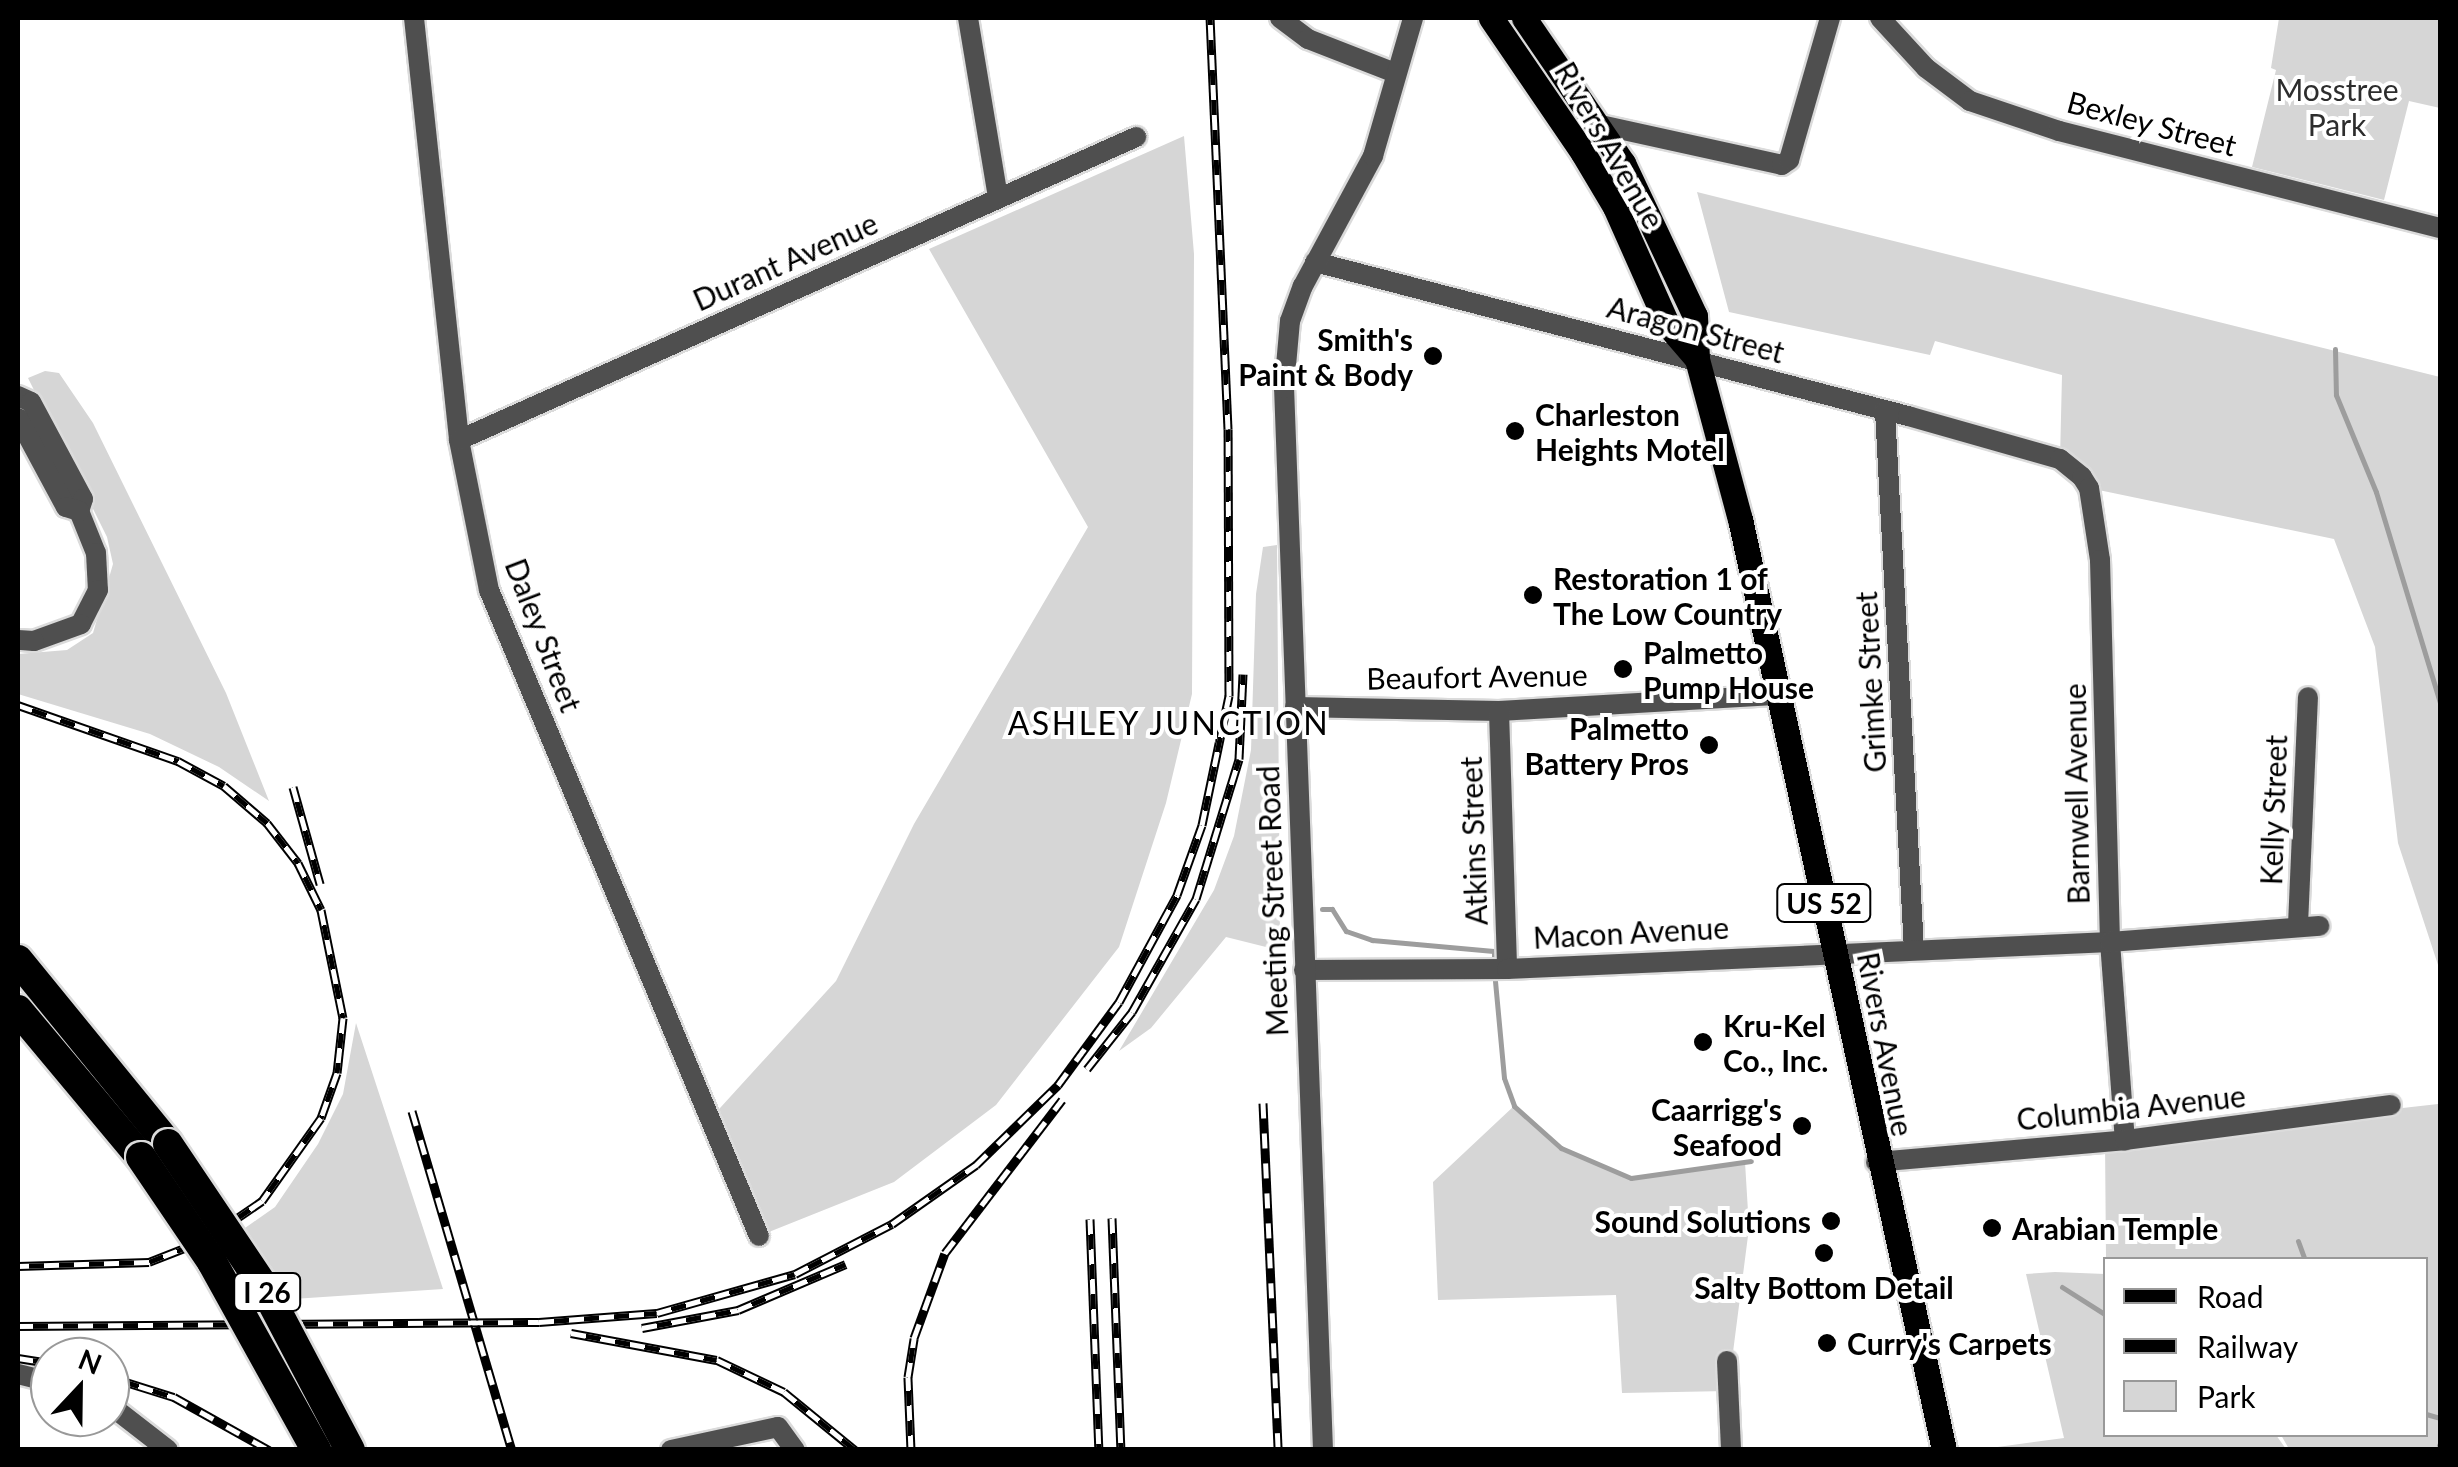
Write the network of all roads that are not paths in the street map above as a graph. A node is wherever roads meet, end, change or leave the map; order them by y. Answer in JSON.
{"nodes":[{"id":1,"x":414,"y":18,"type":"edge"},
{"id":2,"x":968,"y":18,"type":"edge"},
{"id":3,"x":1280,"y":18,"type":"edge"},
{"id":4,"x":1413,"y":18,"type":"edge"},
{"id":5,"x":1490,"y":18,"type":"edge"},
{"id":6,"x":1524,"y":18,"type":"edge"},
{"id":7,"x":1830,"y":18,"type":"edge"},
{"id":8,"x":1880,"y":18,"type":"edge"},
{"id":9,"x":1395,"y":73,"type":"junction"},
{"id":10,"x":1596,"y":124,"type":"junction"},
{"id":11,"x":1136,"y":137,"type":"dead end"},
{"id":12,"x":998,"y":198,"type":"junction"},
{"id":13,"x":2440,"y":228,"type":"edge"},
{"id":14,"x":1314,"y":262,"type":"junction"},
{"id":15,"x":1698,"y":359,"type":"junction"},
{"id":16,"x":18,"y":396,"type":"edge"},
{"id":17,"x":1886,"y":411,"type":"junction"},
{"id":18,"x":18,"y":418,"type":"edge"},
{"id":19,"x":459,"y":440,"type":"junction"},
{"id":20,"x":2060,"y":459,"type":"joint"},
{"id":21,"x":79,"y":510,"type":"junction"},
{"id":22,"x":18,"y":640,"type":"edge"},
{"id":23,"x":1779,"y":695,"type":"junction"},
{"id":24,"x":2308,"y":698,"type":"dead end"},
{"id":25,"x":1295,"y":708,"type":"junction"},
{"id":26,"x":1499,"y":710,"type":"junction"},
{"id":27,"x":2308,"y":925,"type":"joint"},
{"id":28,"x":2110,"y":942,"type":"junction"},
{"id":29,"x":1914,"y":950,"type":"junction"},
{"id":30,"x":1834,"y":952,"type":"junction"},
{"id":31,"x":18,"y":960,"type":"edge"},
{"id":32,"x":1507,"y":968,"type":"junction"},
{"id":33,"x":1304,"y":970,"type":"junction"},
{"id":34,"x":18,"y":1010,"type":"edge"},
{"id":35,"x":2391,"y":1106,"type":"dead end"},
{"id":36,"x":2125,"y":1140,"type":"junction"},
{"id":37,"x":155,"y":1150,"type":"junction"},
{"id":38,"x":1876,"y":1162,"type":"junction"},
{"id":39,"x":758,"y":1236,"type":"dead end"},
{"id":40,"x":1727,"y":1361,"type":"dead end"},
{"id":41,"x":130,"y":1421,"type":"edge"},
{"id":42,"x":168,"y":1450,"type":"edge"},
{"id":43,"x":316,"y":1450,"type":"edge"},
{"id":44,"x":350,"y":1450,"type":"edge"},
{"id":45,"x":671,"y":1450,"type":"edge"},
{"id":46,"x":795,"y":1450,"type":"edge"},
{"id":47,"x":1323,"y":1450,"type":"edge"},
{"id":48,"x":1731,"y":1450,"type":"edge"},
{"id":49,"x":1944,"y":1450,"type":"edge"}],
"edges":[{"from":1,"to":19,"type":"street","name":"Daley Street"},
{"from":2,"to":12,"type":"street"},
{"from":3,"to":9,"type":"street"},
{"from":4,"to":9,"type":"street","name":"Meeting Street Road"},
{"from":5,"to":15,"type":"main road","name":"Rivers Avenue","number":"US 52"},
{"from":6,"to":10,"type":"main road","name":"Rivers Avenue","number":"US 52"},
{"from":7,"to":10,"type":"street"},
{"from":8,"to":13,"type":"street","name":"Bexley Street"},
{"from":9,"to":14,"type":"street","name":"Meeting Street Road"},
{"from":10,"to":15,"type":"main road","name":"Rivers Avenue","number":"US 52"},
{"from":11,"to":12,"type":"street","name":"Durant Avenue"},
{"from":12,"to":19,"type":"street","name":"Durant Avenue"},
{"from":14,"to":15,"type":"street","name":"Aragon Street"},
{"from":14,"to":25,"type":"street","name":"Meeting Street Road"},
{"from":15,"to":17,"type":"street","name":"Aragon Street"},
{"from":15,"to":23,"type":"main road","name":"Rivers Avenue","number":"US 52"},
{"from":16,"to":21,"type":"street"},
{"from":17,"to":20,"type":"street","name":"Aragon Street"},
{"from":17,"to":29,"type":"street","name":"Grimke Street"},
{"from":18,"to":21,"type":"street"},
{"from":19,"to":39,"type":"street","name":"Daley Street"},
{"from":20,"to":28,"type":"street","name":"Barnwell Avenue"},
{"from":21,"to":22,"type":"street"},
{"from":23,"to":26,"type":"street","name":"Beaufort Avenue"},
{"from":23,"to":30,"type":"main road","name":"Rivers Avenue","number":"US 52"},
{"from":24,"to":27,"type":"street","name":"Kelly Street"},
{"from":25,"to":26,"type":"street","name":"Beaufort Avenue"},
{"from":25,"to":33,"type":"street","name":"Meeting Street Road"},
{"from":26,"to":32,"type":"street","name":"Atkins Street"},
{"from":27,"to":28,"type":"street","name":"Macon Avenue"},
{"from":28,"to":29,"type":"street","name":"Macon Avenue"},
{"from":28,"to":36,"type":"street","name":"Barnwell Avenue"},
{"from":29,"to":30,"type":"street","name":"Macon Avenue"},
{"from":30,"to":32,"type":"street","name":"Macon Avenue"},
{"from":30,"to":38,"type":"main road","name":"Rivers Avenue","number":"US 52"},
{"from":31,"to":37,"type":"highway","number":"I 26"},
{"from":32,"to":33,"type":"street","name":"Macon Avenue"},
{"from":33,"to":47,"type":"street","name":"Meeting Street Road"},
{"from":34,"to":37,"type":"highway","number":"I 26"},
{"from":35,"to":36,"type":"street","name":"Columbia Avenue"},
{"from":36,"to":38,"type":"street","name":"Columbia Avenue"},
{"from":37,"to":43,"type":"highway","number":"I 26","bridge":true},
{"from":37,"to":44,"type":"highway","number":"I 26","bridge":true},
{"from":38,"to":49,"type":"main road","name":"Rivers Avenue","number":"US 52"},
{"from":40,"to":48,"type":"street"},
{"from":41,"to":42,"type":"street"},
{"from":45,"to":46,"type":"street"}]}
